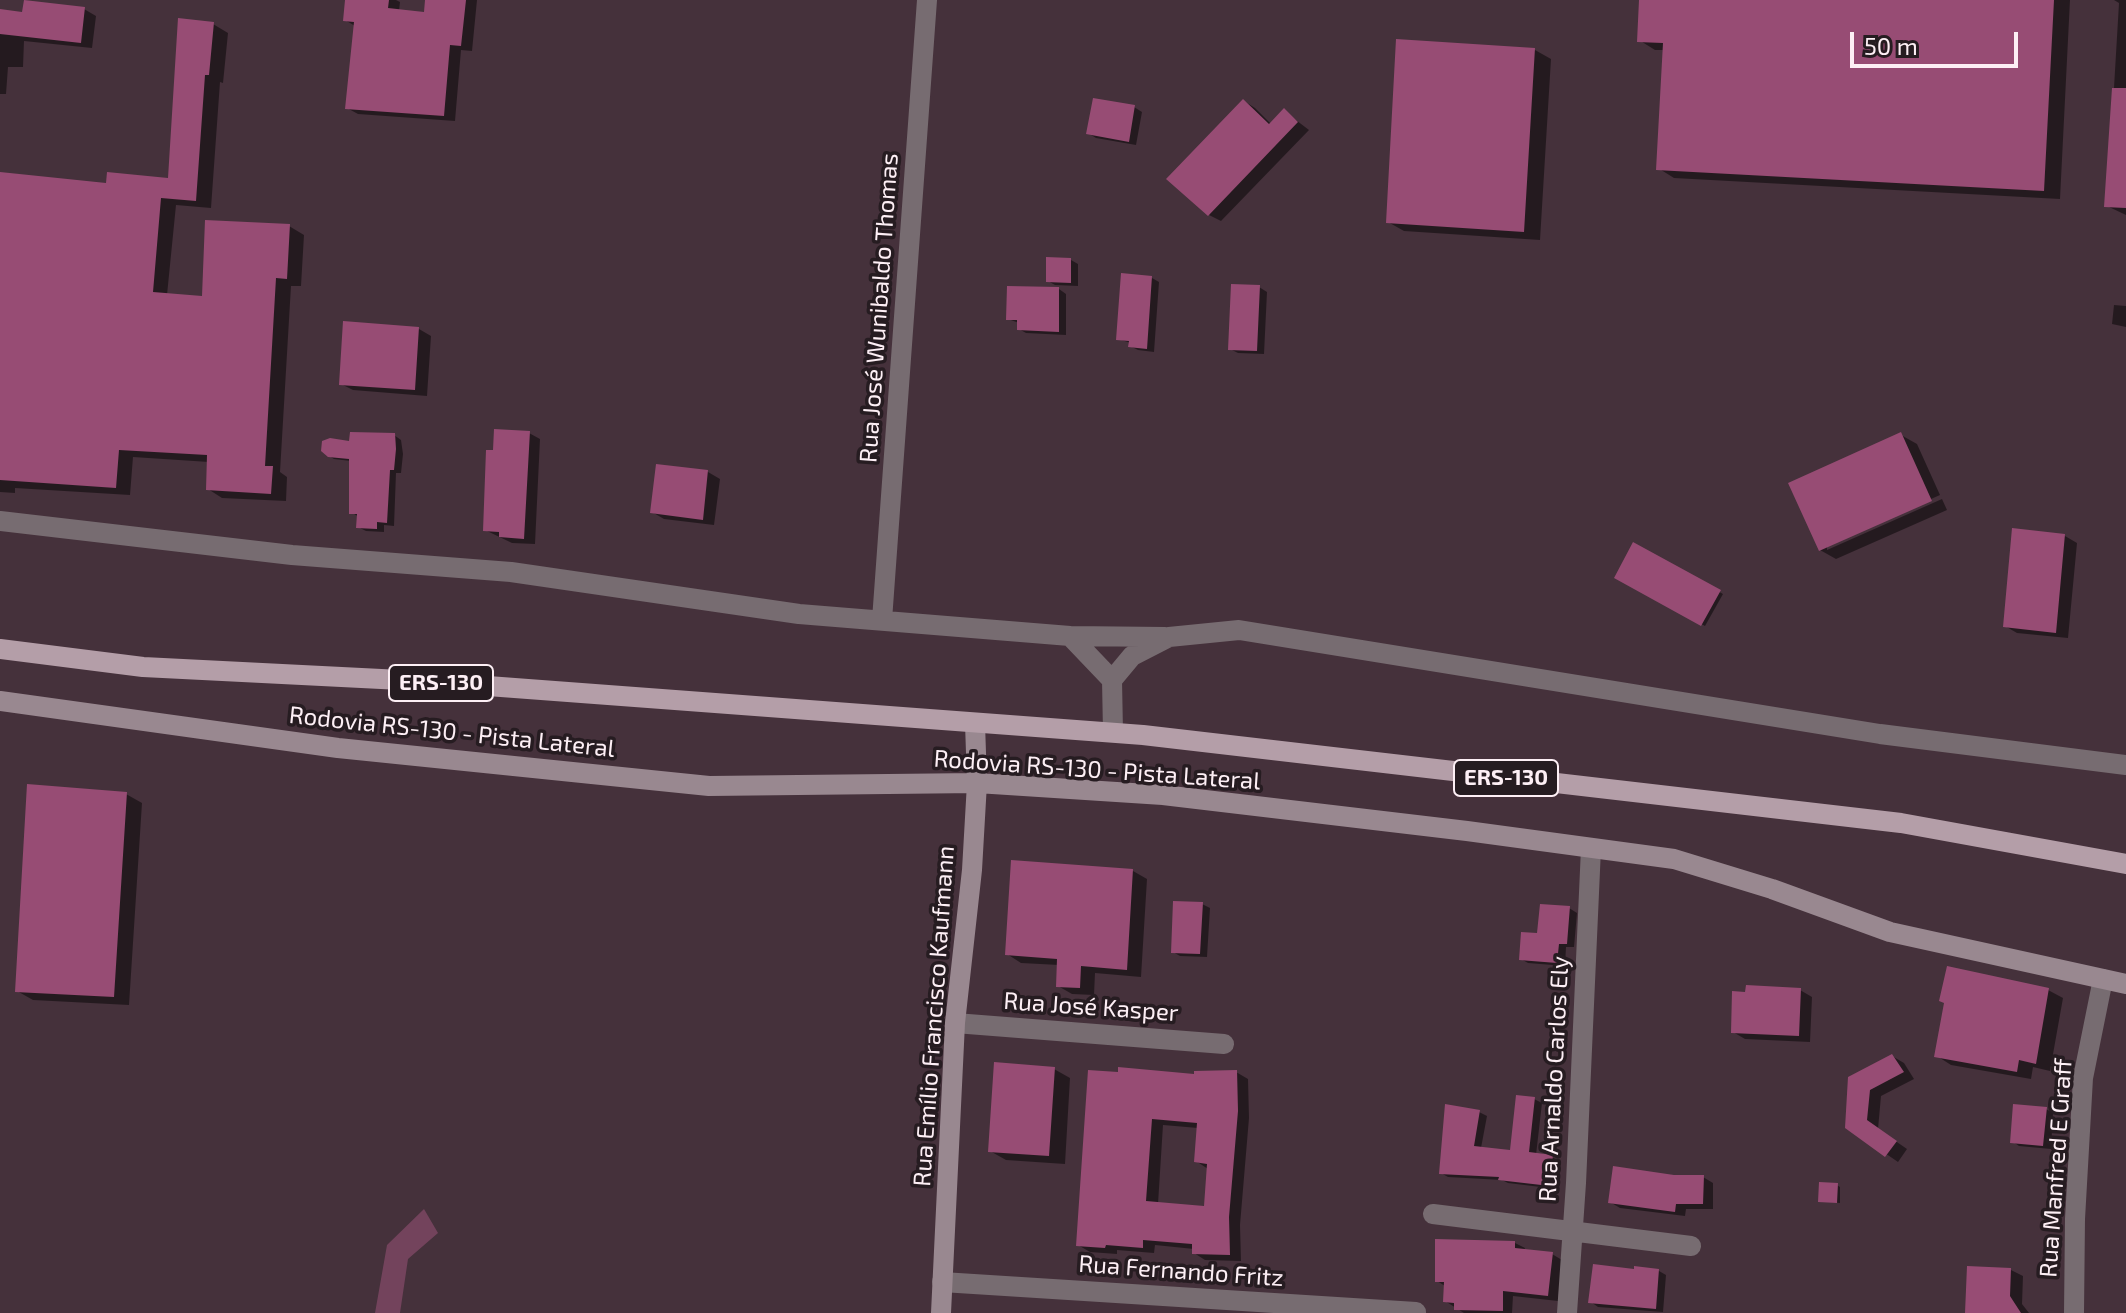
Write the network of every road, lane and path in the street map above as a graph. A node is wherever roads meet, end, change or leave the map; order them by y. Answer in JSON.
{"nodes":[{"id":1,"x":927,"y":0,"type":"edge"},
{"id":2,"x":0,"y":521,"type":"edge"},
{"id":3,"x":882,"y":620,"type":"junction"},
{"id":4,"x":1070,"y":636,"type":"junction"},
{"id":5,"x":1169,"y":637,"type":"junction"},
{"id":6,"x":0,"y":649,"type":"edge"},
{"id":7,"x":1112,"y":680,"type":"junction"},
{"id":8,"x":0,"y":701,"type":"edge"},
{"id":9,"x":975,"y":723,"type":"junction"},
{"id":10,"x":1113,"y":732,"type":"junction"},
{"id":11,"x":2126,"y":765,"type":"edge"},
{"id":12,"x":977,"y":783,"type":"junction"},
{"id":13,"x":1591,"y":848,"type":"junction"},
{"id":14,"x":2126,"y":864,"type":"edge"},
{"id":15,"x":2103,"y":979,"type":"junction"},
{"id":16,"x":2126,"y":984,"type":"edge"},
{"id":17,"x":955,"y":1023,"type":"junction"},
{"id":18,"x":1224,"y":1044,"type":"dead end"},
{"id":19,"x":1433,"y":1214,"type":"dead end"},
{"id":20,"x":1572,"y":1231,"type":"junction"},
{"id":21,"x":1691,"y":1246,"type":"dead end"},
{"id":22,"x":942,"y":1282,"type":"junction"},
{"id":23,"x":1416,"y":1312,"type":"edge"},
{"id":24,"x":941,"y":1313,"type":"edge"},
{"id":25,"x":1567,"y":1313,"type":"edge"},
{"id":26,"x":2074,"y":1313,"type":"edge"}],
"edges":[{"from":1,"to":3,"type":"street","name":"Rua José Wunibaldo Thomas"},
{"from":2,"to":3,"type":"street"},
{"from":3,"to":4,"type":"street"},
{"from":4,"to":5,"type":"street"},
{"from":4,"to":7,"type":"street"},
{"from":5,"to":7,"type":"street"},
{"from":5,"to":11,"type":"street"},
{"from":6,"to":9,"type":"main road","number":"ERS-130"},
{"from":7,"to":10,"type":"street"},
{"from":8,"to":12,"type":"street","name":"Rodovia RS-130 - Pista Lateral"},
{"from":9,"to":10,"type":"main road","number":"ERS-130"},
{"from":9,"to":12,"type":"street","name":"Rua Emílio Francisco Kaufmann"},
{"from":10,"to":14,"type":"main road","number":"ERS-130"},
{"from":12,"to":13,"type":"street","name":"Rodovia RS-130 - Pista Lateral"},
{"from":12,"to":17,"type":"street","name":"Rua Emílio Francisco Kaufmann"},
{"from":13,"to":15,"type":"street","name":"Rodovia RS-130 - Pista Lateral"},
{"from":13,"to":20,"type":"street","name":"Rua Arnaldo Carlos Ely"},
{"from":15,"to":16,"type":"street","name":"Rodovia RS-130 - Pista Lateral"},
{"from":15,"to":26,"type":"street","name":"Rua Manfred E Graff"},
{"from":17,"to":18,"type":"street","name":"Rua José Kasper"},
{"from":17,"to":22,"type":"street","name":"Rua Emílio Francisco Kaufmann"},
{"from":19,"to":20,"type":"street"},
{"from":20,"to":21,"type":"street"},
{"from":20,"to":25,"type":"street","name":"Rua Arnaldo Carlos Ely"},
{"from":22,"to":23,"type":"street","name":"Rua Fernando Fritz"},
{"from":22,"to":24,"type":"street","name":"Rua Emílio Francisco Kaufmann"}]}
